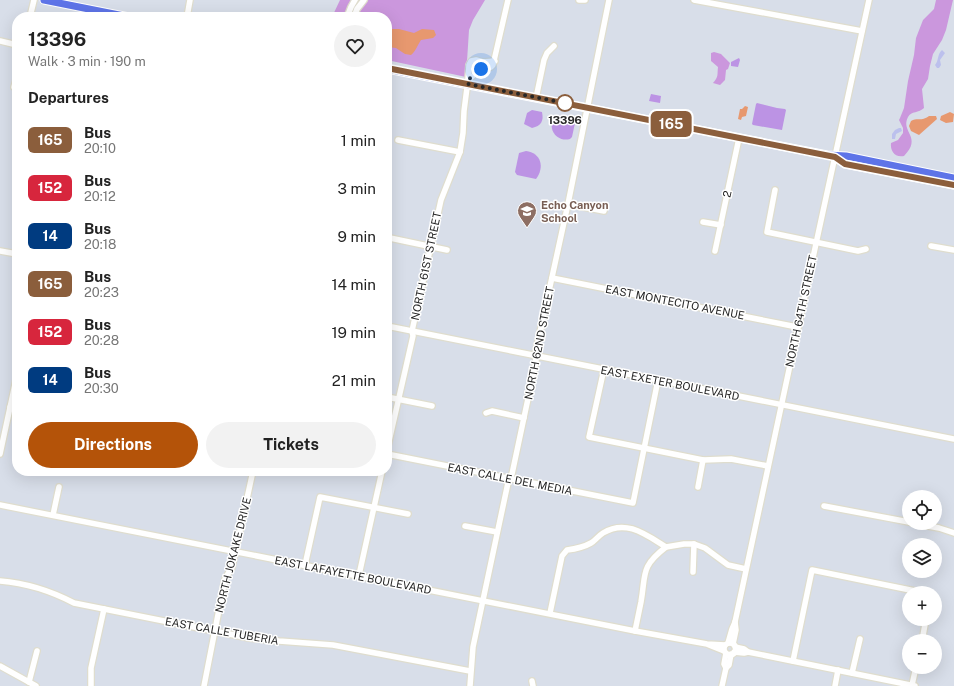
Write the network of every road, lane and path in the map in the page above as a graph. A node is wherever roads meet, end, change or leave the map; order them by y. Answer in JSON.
{"nodes":[{"id":1,"x":34,"y":0,"type":"edge"},
{"id":2,"x":44,"y":0,"type":"edge"},
{"id":3,"x":190,"y":0,"type":"edge"},
{"id":4,"x":364,"y":0,"type":"edge"},
{"id":5,"x":508,"y":0,"type":"edge"},
{"id":6,"x":579,"y":0,"type":"edge"},
{"id":7,"x":585,"y":0,"type":"edge"},
{"id":8,"x":609,"y":0,"type":"edge"},
{"id":9,"x":694,"y":0,"type":"edge"},
{"id":10,"x":868,"y":0,"type":"edge"},
{"id":11,"x":353,"y":1,"type":"edge"},
{"id":12,"x":360,"y":5,"type":"junction"},
{"id":13,"x":31,"y":12,"type":"edge"},
{"id":14,"x":104,"y":12,"type":"edge"},
{"id":15,"x":189,"y":12,"type":"edge"},
{"id":16,"x":349,"y":12,"type":"edge"},
{"id":17,"x":356,"y":12,"type":"edge"},
{"id":18,"x":862,"y":31,"type":"junction"},
{"id":19,"x":0,"y":41,"type":"edge"},
{"id":20,"x":12,"y":44,"type":"edge"},
{"id":21,"x":554,"y":46,"type":"dead end"},
{"id":22,"x":480,"y":61,"type":"junction"},
{"id":23,"x":495,"y":61,"type":"junction"},
{"id":24,"x":392,"y":69,"type":"edge"},
{"id":25,"x":481,"y":69,"type":"junction"},
{"id":26,"x":468,"y":82,"type":"junction"},
{"id":27,"x":536,"y":98,"type":"junction"},
{"id":28,"x":588,"y":107,"type":"junction"},
{"id":29,"x":739,"y":138,"type":"junction"},
{"id":30,"x":398,"y":140,"type":"dead end"},
{"id":31,"x":460,"y":152,"type":"junction"},
{"id":32,"x":835,"y":157,"type":"junction"},
{"id":33,"x":908,"y":173,"type":"junction"},
{"id":34,"x":954,"y":178,"type":"edge"},
{"id":35,"x":954,"y":185,"type":"edge"},
{"id":36,"x":775,"y":190,"type":"dead end"},
{"id":37,"x":568,"y":204,"type":"junction"},
{"id":38,"x":604,"y":211,"type":"dead end"},
{"id":39,"x":703,"y":222,"type":"dead end"},
{"id":40,"x":720,"y":225,"type":"junction"},
{"id":41,"x":392,"y":238,"type":"edge"},
{"id":42,"x":815,"y":241,"type":"junction"},
{"id":43,"x":931,"y":246,"type":"dead end"},
{"id":44,"x":430,"y":247,"type":"junction"},
{"id":45,"x":866,"y":249,"type":"dead end"},
{"id":46,"x":447,"y":250,"type":"dead end"},
{"id":47,"x":954,"y":250,"type":"edge"},
{"id":48,"x":0,"y":251,"type":"edge"},
{"id":49,"x":715,"y":251,"type":"dead end"},
{"id":50,"x":12,"y":253,"type":"edge"},
{"id":51,"x":552,"y":278,"type":"junction"},
{"id":52,"x":392,"y":327,"type":"edge"},
{"id":53,"x":798,"y":327,"type":"junction"},
{"id":54,"x":412,"y":331,"type":"junction"},
{"id":55,"x":535,"y":355,"type":"junction"},
{"id":56,"x":604,"y":370,"type":"junction"},
{"id":57,"x":658,"y":380,"type":"junction"},
{"id":58,"x":12,"y":398,"type":"edge"},
{"id":59,"x":392,"y":398,"type":"edge"},
{"id":60,"x":399,"y":400,"type":"junction"},
{"id":61,"x":781,"y":405,"type":"junction"},
{"id":62,"x":432,"y":406,"type":"dead end"},
{"id":63,"x":10,"y":407,"type":"joint"},
{"id":64,"x":486,"y":413,"type":"dead end"},
{"id":65,"x":524,"y":418,"type":"junction"},
{"id":66,"x":392,"y":429,"type":"edge"},
{"id":67,"x":954,"y":439,"type":"edge"},
{"id":68,"x":644,"y":448,"type":"junction"},
{"id":69,"x":0,"y":454,"type":"edge"},
{"id":70,"x":392,"y":455,"type":"edge"},
{"id":71,"x":703,"y":460,"type":"junction"},
{"id":72,"x":768,"y":466,"type":"junction"},
{"id":73,"x":252,"y":476,"type":"edge"},
{"id":74,"x":381,"y":476,"type":"edge"},
{"id":75,"x":509,"y":478,"type":"junction"},
{"id":76,"x":59,"y":487,"type":"dead end"},
{"id":77,"x":698,"y":487,"type":"dead end"},
{"id":78,"x":0,"y":505,"type":"edge"},
{"id":79,"x":824,"y":506,"type":"dead end"},
{"id":80,"x":374,"y":507,"type":"junction"},
{"id":81,"x":408,"y":514,"type":"dead end"},
{"id":82,"x":53,"y":515,"type":"junction"},
{"id":83,"x":902,"y":521,"type":"edge"},
{"id":84,"x":465,"y":526,"type":"dead end"},
{"id":85,"x":942,"y":529,"type":"edge"},
{"id":86,"x":497,"y":532,"type":"junction"},
{"id":87,"x":954,"y":533,"type":"edge"},
{"id":88,"x":694,"y":544,"type":"junction"},
{"id":89,"x":666,"y":547,"type":"junction"},
{"id":90,"x":235,"y":552,"type":"junction"},
{"id":91,"x":305,"y":565,"type":"junction"},
{"id":92,"x":746,"y":569,"type":"junction"},
{"id":93,"x":693,"y":572,"type":"dead end"},
{"id":94,"x":359,"y":575,"type":"junction"},
{"id":95,"x":0,"y":581,"type":"edge"},
{"id":96,"x":902,"y":588,"type":"edge"},
{"id":97,"x":482,"y":600,"type":"junction"},
{"id":98,"x":104,"y":609,"type":"junction"},
{"id":99,"x":550,"y":614,"type":"junction"},
{"id":100,"x":214,"y":630,"type":"junction"},
{"id":101,"x":635,"y":631,"type":"junction"},
{"id":102,"x":860,"y":640,"type":"dead end"},
{"id":103,"x":730,"y":649,"type":"junction"},
{"id":104,"x":36,"y":652,"type":"dead end"},
{"id":105,"x":793,"y":661,"type":"junction"},
{"id":106,"x":0,"y":666,"type":"edge"},
{"id":107,"x":838,"y":670,"type":"junction"},
{"id":108,"x":470,"y":671,"type":"junction"},
{"id":109,"x":852,"y":673,"type":"junction"},
{"id":110,"x":915,"y":674,"type":"edge"},
{"id":111,"x":29,"y":682,"type":"junction"},
{"id":112,"x":902,"y":685,"type":"edge"},
{"id":113,"x":36,"y":686,"type":"edge"},
{"id":114,"x":91,"y":686,"type":"edge"},
{"id":115,"x":204,"y":686,"type":"edge"},
{"id":116,"x":470,"y":686,"type":"edge"},
{"id":117,"x":722,"y":686,"type":"edge"},
{"id":118,"x":835,"y":686,"type":"edge"},
{"id":119,"x":914,"y":686,"type":"edge"}],
"edges":[{"from":1,"to":13,"type":"street"},
{"from":2,"to":14,"type":"main road"},
{"from":3,"to":15,"type":"street"},
{"from":4,"to":12,"type":"street"},
{"from":5,"to":23,"type":"street"},
{"from":6,"to":7,"type":"street"},
{"from":8,"to":28,"type":"street","name":"NORTH 62ND STREET"},
{"from":9,"to":18,"type":"street"},
{"from":10,"to":18,"type":"street","name":"NORTH 64TH STREET"},
{"from":11,"to":12,"type":"street"},
{"from":11,"to":16,"type":"street"},
{"from":12,"to":17,"type":"street"},
{"from":18,"to":32,"type":"street","name":"NORTH 64TH STREET"},
{"from":19,"to":20,"type":"street"},
{"from":21,"to":27,"type":"street"},
{"from":22,"to":23,"type":"street"},
{"from":22,"to":25,"type":"street"},
{"from":22,"to":26,"type":"street","name":"NORTH 61ST STREET"},
{"from":23,"to":25,"type":"street"},
{"from":24,"to":26,"type":"main road"},
{"from":25,"to":26,"type":"street"},
{"from":26,"to":27,"type":"main road"},
{"from":26,"to":31,"type":"street","name":"NORTH 61ST STREET"},
{"from":27,"to":28,"type":"main road"},
{"from":28,"to":29,"type":"main road"},
{"from":28,"to":37,"type":"street","name":"NORTH 62ND STREET"},
{"from":29,"to":32,"type":"main road"},
{"from":29,"to":40,"type":"street","name":"2"},
{"from":30,"to":31,"type":"street"},
{"from":31,"to":44,"type":"street","name":"NORTH 61ST STREET"},
{"from":32,"to":33,"type":"main road"},
{"from":32,"to":42,"type":"street","name":"NORTH 64TH STREET"},
{"from":33,"to":34,"type":"main road"},
{"from":33,"to":35,"type":"main road"},
{"from":36,"to":42,"type":"street"},
{"from":37,"to":38,"type":"street"},
{"from":37,"to":51,"type":"street","name":"NORTH 62ND STREET"},
{"from":39,"to":40,"type":"street"},
{"from":40,"to":49,"type":"street","name":"2"},
{"from":41,"to":44,"type":"street"},
{"from":42,"to":45,"type":"street"},
{"from":42,"to":53,"type":"street","name":"NORTH 64TH STREET"},
{"from":43,"to":47,"type":"street"},
{"from":44,"to":46,"type":"street"},
{"from":44,"to":54,"type":"street","name":"NORTH 61ST STREET"},
{"from":48,"to":50,"type":"street"},
{"from":51,"to":53,"type":"street","name":"EAST MONTECITO AVENUE"},
{"from":51,"to":55,"type":"street","name":"NORTH 62ND STREET"},
{"from":52,"to":54,"type":"street","name":"EAST EXETER BOULEVARD"},
{"from":53,"to":61,"type":"street","name":"NORTH 64TH STREET"},
{"from":54,"to":55,"type":"street","name":"EAST EXETER BOULEVARD"},
{"from":54,"to":60,"type":"street","name":"NORTH 61ST STREET"},
{"from":55,"to":56,"type":"street","name":"EAST EXETER BOULEVARD"},
{"from":55,"to":65,"type":"street","name":"NORTH 62ND STREET"},
{"from":56,"to":57,"type":"street","name":"EAST EXETER BOULEVARD"},
{"from":56,"to":68,"type":"street"},
{"from":57,"to":61,"type":"street","name":"EAST EXETER BOULEVARD"},
{"from":57,"to":68,"type":"street"},
{"from":58,"to":63,"type":"street"},
{"from":59,"to":60,"type":"street"},
{"from":60,"to":62,"type":"street"},
{"from":60,"to":66,"type":"street","name":"NORTH 61ST STREET"},
{"from":61,"to":67,"type":"street","name":"EAST EXETER BOULEVARD"},
{"from":61,"to":72,"type":"street","name":"NORTH 64TH STREET"},
{"from":63,"to":69,"type":"street"},
{"from":64,"to":65,"type":"street"},
{"from":65,"to":75,"type":"street","name":"NORTH 62ND STREET"},
{"from":68,"to":71,"type":"street"},
{"from":68,"to":75,"type":"street","name":"EAST CALLE DEL MEDIA"},
{"from":70,"to":75,"type":"street","name":"EAST CALLE DEL MEDIA"},
{"from":71,"to":72,"type":"street"},
{"from":71,"to":77,"type":"street"},
{"from":72,"to":92,"type":"street","name":"NORTH 64TH STREET"},
{"from":73,"to":90,"type":"street","name":"NORTH JOKAKE DRIVE"},
{"from":74,"to":80,"type":"street"},
{"from":75,"to":86,"type":"street","name":"NORTH 62ND STREET"},
{"from":76,"to":82,"type":"street"},
{"from":78,"to":82,"type":"street","name":"EAST LAFAYETTE BOULEVARD"},
{"from":79,"to":83,"type":"street"},
{"from":80,"to":81,"type":"street"},
{"from":80,"to":91,"type":"street"},
{"from":80,"to":94,"type":"street"},
{"from":82,"to":90,"type":"street","name":"EAST LAFAYETTE BOULEVARD"},
{"from":84,"to":86,"type":"street"},
{"from":85,"to":87,"type":"street"},
{"from":86,"to":97,"type":"street","name":"NORTH 62ND STREET"},
{"from":88,"to":89,"type":"street"},
{"from":88,"to":92,"type":"street"},
{"from":88,"to":93,"type":"street"},
{"from":89,"to":99,"type":"street"},
{"from":89,"to":101,"type":"street"},
{"from":90,"to":91,"type":"street","name":"EAST LAFAYETTE BOULEVARD"},
{"from":90,"to":100,"type":"street","name":"NORTH JOKAKE DRIVE"},
{"from":91,"to":94,"type":"street","name":"EAST LAFAYETTE BOULEVARD"},
{"from":92,"to":103,"type":"street","name":"NORTH 64TH STREET"},
{"from":94,"to":97,"type":"street","name":"EAST LAFAYETTE BOULEVARD"},
{"from":95,"to":98,"type":"street","name":"EAST CALLE TUBERIA"},
{"from":96,"to":105,"type":"street"},
{"from":97,"to":99,"type":"street","name":"EAST LAFAYETTE BOULEVARD"},
{"from":97,"to":108,"type":"street","name":"NORTH 62ND STREET"},
{"from":98,"to":100,"type":"street","name":"EAST CALLE TUBERIA"},
{"from":98,"to":114,"type":"street"},
{"from":99,"to":101,"type":"street","name":"EAST LAFAYETTE BOULEVARD"},
{"from":100,"to":108,"type":"street","name":"EAST CALLE TUBERIA"},
{"from":100,"to":115,"type":"street","name":"NORTH JOKAKE DRIVE"},
{"from":101,"to":103,"type":"street","name":"EAST LAFAYETTE BOULEVARD"},
{"from":102,"to":109,"type":"street"},
{"from":103,"to":105,"type":"street","name":"EAST LAFAYETTE BOULEVARD"},
{"from":103,"to":117,"type":"street","name":"NORTH 64TH STREET"},
{"from":104,"to":111,"type":"street"},
{"from":105,"to":107,"type":"street","name":"EAST LAFAYETTE BOULEVARD"},
{"from":106,"to":111,"type":"street"},
{"from":107,"to":109,"type":"street","name":"EAST LAFAYETTE BOULEVARD"},
{"from":107,"to":118,"type":"street"},
{"from":108,"to":116,"type":"street","name":"NORTH 62ND STREET"},
{"from":109,"to":112,"type":"street","name":"EAST LAFAYETTE BOULEVARD"},
{"from":110,"to":119,"type":"street"},
{"from":111,"to":113,"type":"street"},
{"from":112,"to":119,"type":"street","name":"EAST LAFAYETTE BOULEVARD"}]}
